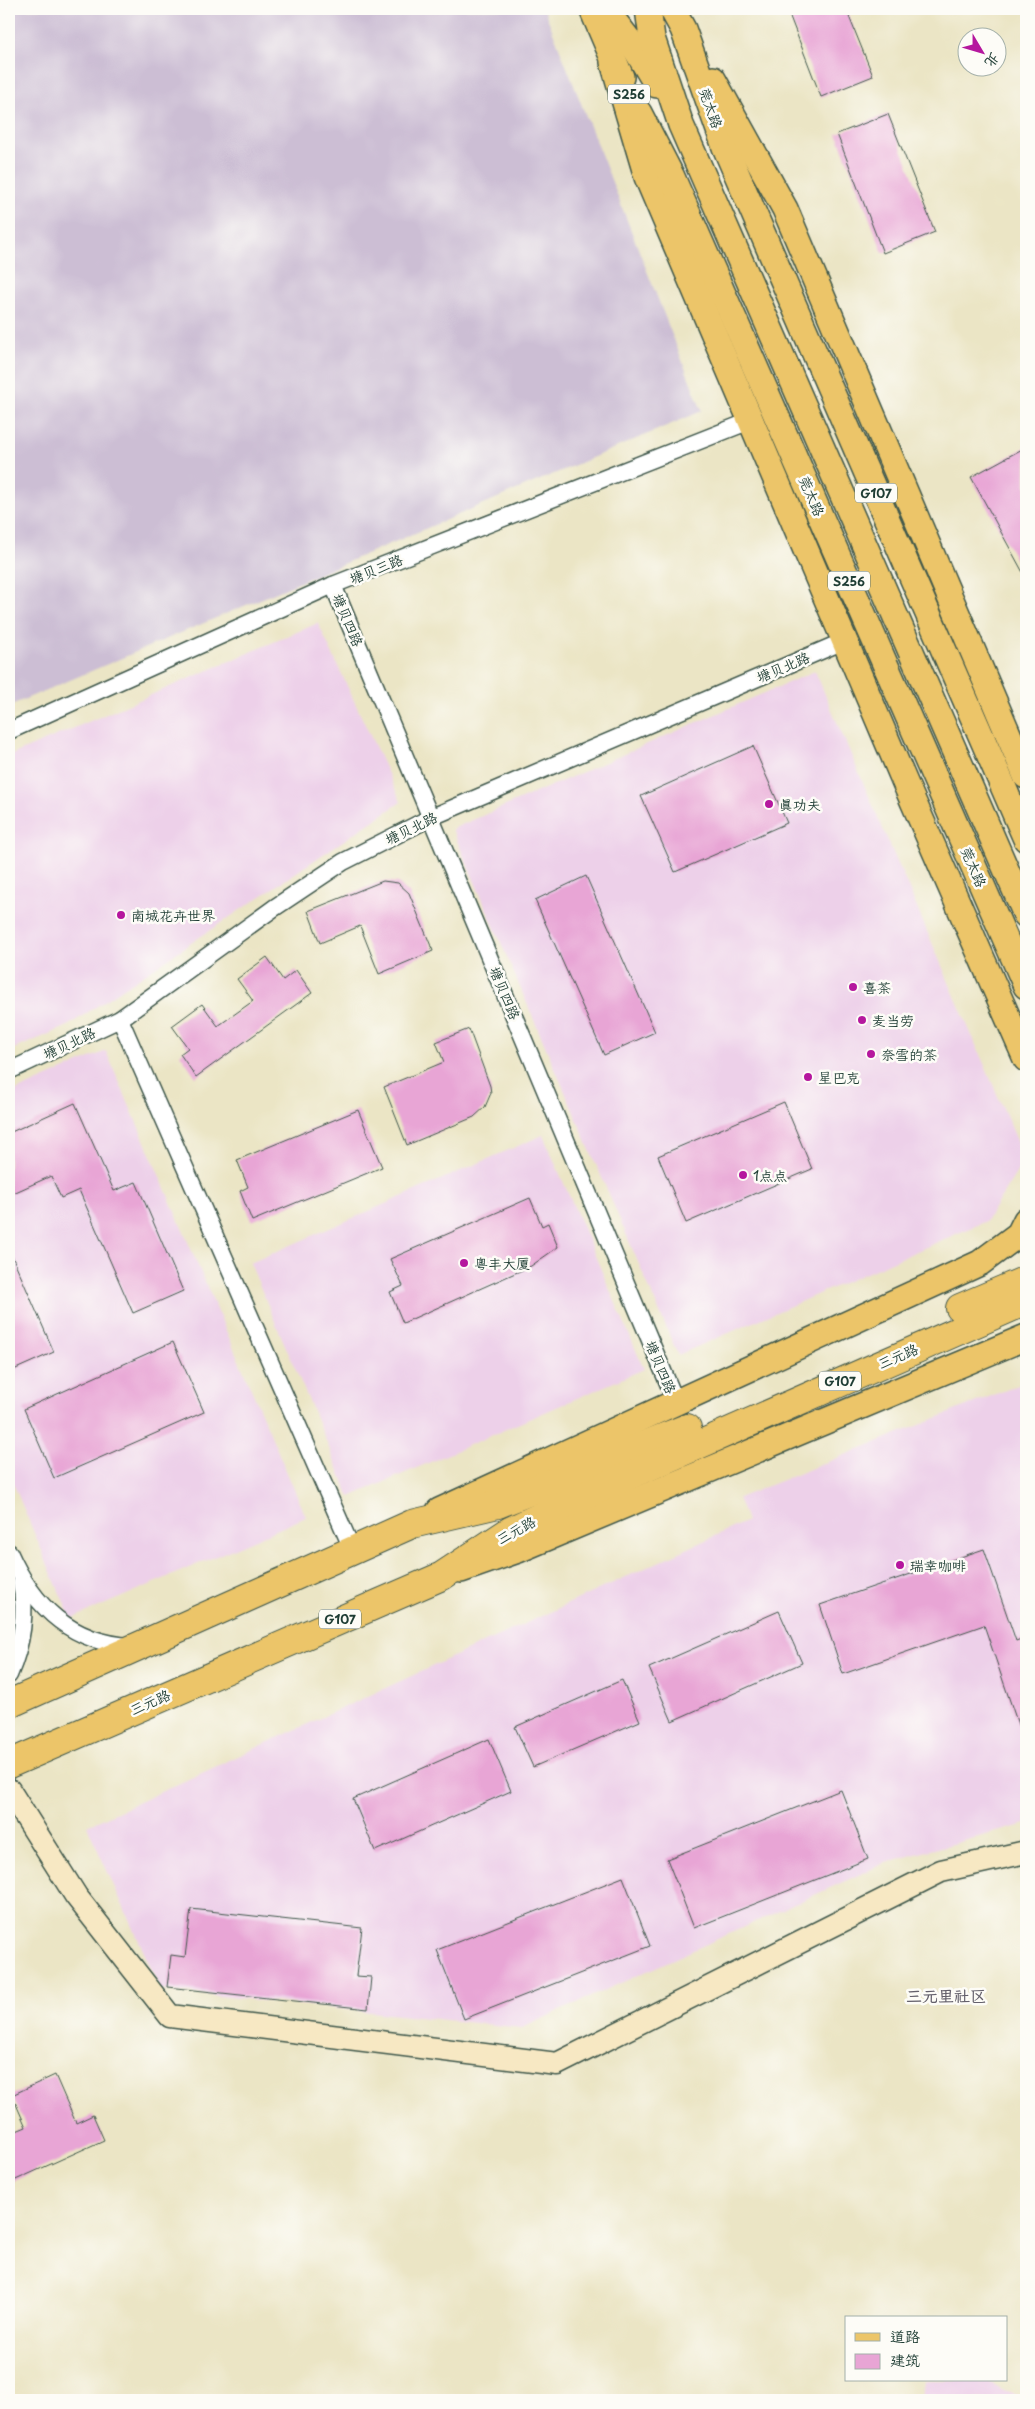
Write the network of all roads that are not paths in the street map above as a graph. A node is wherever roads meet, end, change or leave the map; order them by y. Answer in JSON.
{"nodes":[{"id":1,"x":592,"y":9,"type":"edge"},
{"id":2,"x":605,"y":9,"type":"edge"},
{"id":3,"x":648,"y":9,"type":"edge"},
{"id":4,"x":677,"y":19,"type":"edge"},
{"id":5,"x":613,"y":62,"type":"junction"},
{"id":6,"x":681,"y":125,"type":"junction"},
{"id":7,"x":750,"y":421,"type":"junction"},
{"id":8,"x":333,"y":586,"type":"junction"},
{"id":9,"x":844,"y":641,"type":"junction"},
{"id":10,"x":9,"y":731,"type":"edge"},
{"id":11,"x":1026,"y":776,"type":"edge"},
{"id":12,"x":432,"y":817,"type":"junction"},
{"id":13,"x":1026,"y":839,"type":"edge"},
{"id":14,"x":1026,"y":915,"type":"edge"},
{"id":15,"x":1026,"y":986,"type":"edge"},
{"id":16,"x":120,"y":1019,"type":"junction"},
{"id":17,"x":1026,"y":1059,"type":"edge"},
{"id":18,"x":9,"y":1071,"type":"edge"},
{"id":19,"x":1026,"y":1220,"type":"edge"},
{"id":20,"x":1026,"y":1266,"type":"edge"},
{"id":21,"x":1019,"y":1296,"type":"edge"},
{"id":22,"x":1026,"y":1337,"type":"edge"},
{"id":23,"x":676,"y":1402,"type":"junction"},
{"id":24,"x":659,"y":1450,"type":"junction"},
{"id":25,"x":412,"y":1524,"type":"junction"},
{"id":26,"x":353,"y":1551,"type":"junction"},
{"id":27,"x":9,"y":1552,"type":"edge"},
{"id":28,"x":442,"y":1576,"type":"junction"},
{"id":29,"x":20,"y":1578,"type":"junction"},
{"id":30,"x":140,"y":1646,"type":"junction"},
{"id":31,"x":9,"y":1674,"type":"edge"},
{"id":32,"x":9,"y":1704,"type":"edge"},
{"id":33,"x":9,"y":1764,"type":"edge"},
{"id":34,"x":9,"y":1790,"type":"edge"},
{"id":35,"x":1026,"y":1852,"type":"edge"}],
"edges":[{"from":1,"to":5,"type":"main road","name":"莞太路","number":"S256"},
{"from":2,"to":6,"type":"main road"},
{"from":3,"to":6,"type":"main road"},
{"from":4,"to":11,"type":"main road"},
{"from":4,"to":13,"type":"main road","name":"莞太路","number":"G107"},
{"from":5,"to":7,"type":"main road"},
{"from":5,"to":15,"type":"main road","name":"莞太路","number":"S256"},
{"from":6,"to":14,"type":"main road"},
{"from":7,"to":8,"type":"street","name":"塘贝三路"},
{"from":7,"to":9,"type":"main road"},
{"from":8,"to":10,"type":"street","name":"塘贝三路"},
{"from":8,"to":12,"type":"street","name":"塘贝四路"},
{"from":9,"to":12,"type":"street","name":"塘贝北路"},
{"from":9,"to":17,"type":"main road"},
{"from":12,"to":16,"type":"street","name":"塘贝北路"},
{"from":12,"to":23,"type":"street","name":"塘贝四路"},
{"from":16,"to":18,"type":"street","name":"塘贝北路"},
{"from":16,"to":26,"type":"street"},
{"from":19,"to":23,"type":"main road"},
{"from":20,"to":21,"type":"highway"},
{"from":21,"to":24,"type":"highway","name":"三元路","number":"G107"},
{"from":22,"to":28,"type":"main road"},
{"from":23,"to":25,"type":"main road"},
{"from":24,"to":25,"type":"highway","name":"三元路","number":"G107"},
{"from":24,"to":28,"type":"highway","name":"三元路","number":"G107"},
{"from":25,"to":26,"type":"highway","name":"三元路","number":"G107"},
{"from":26,"to":30,"type":"highway","name":"三元路","number":"G107"},
{"from":27,"to":29,"type":"street"},
{"from":28,"to":33,"type":"highway","name":"三元路","number":"G107"},
{"from":29,"to":30,"type":"street"},
{"from":29,"to":31,"type":"street"},
{"from":30,"to":32,"type":"highway","name":"三元路","number":"G107"},
{"from":34,"to":35,"type":"street"}]}
